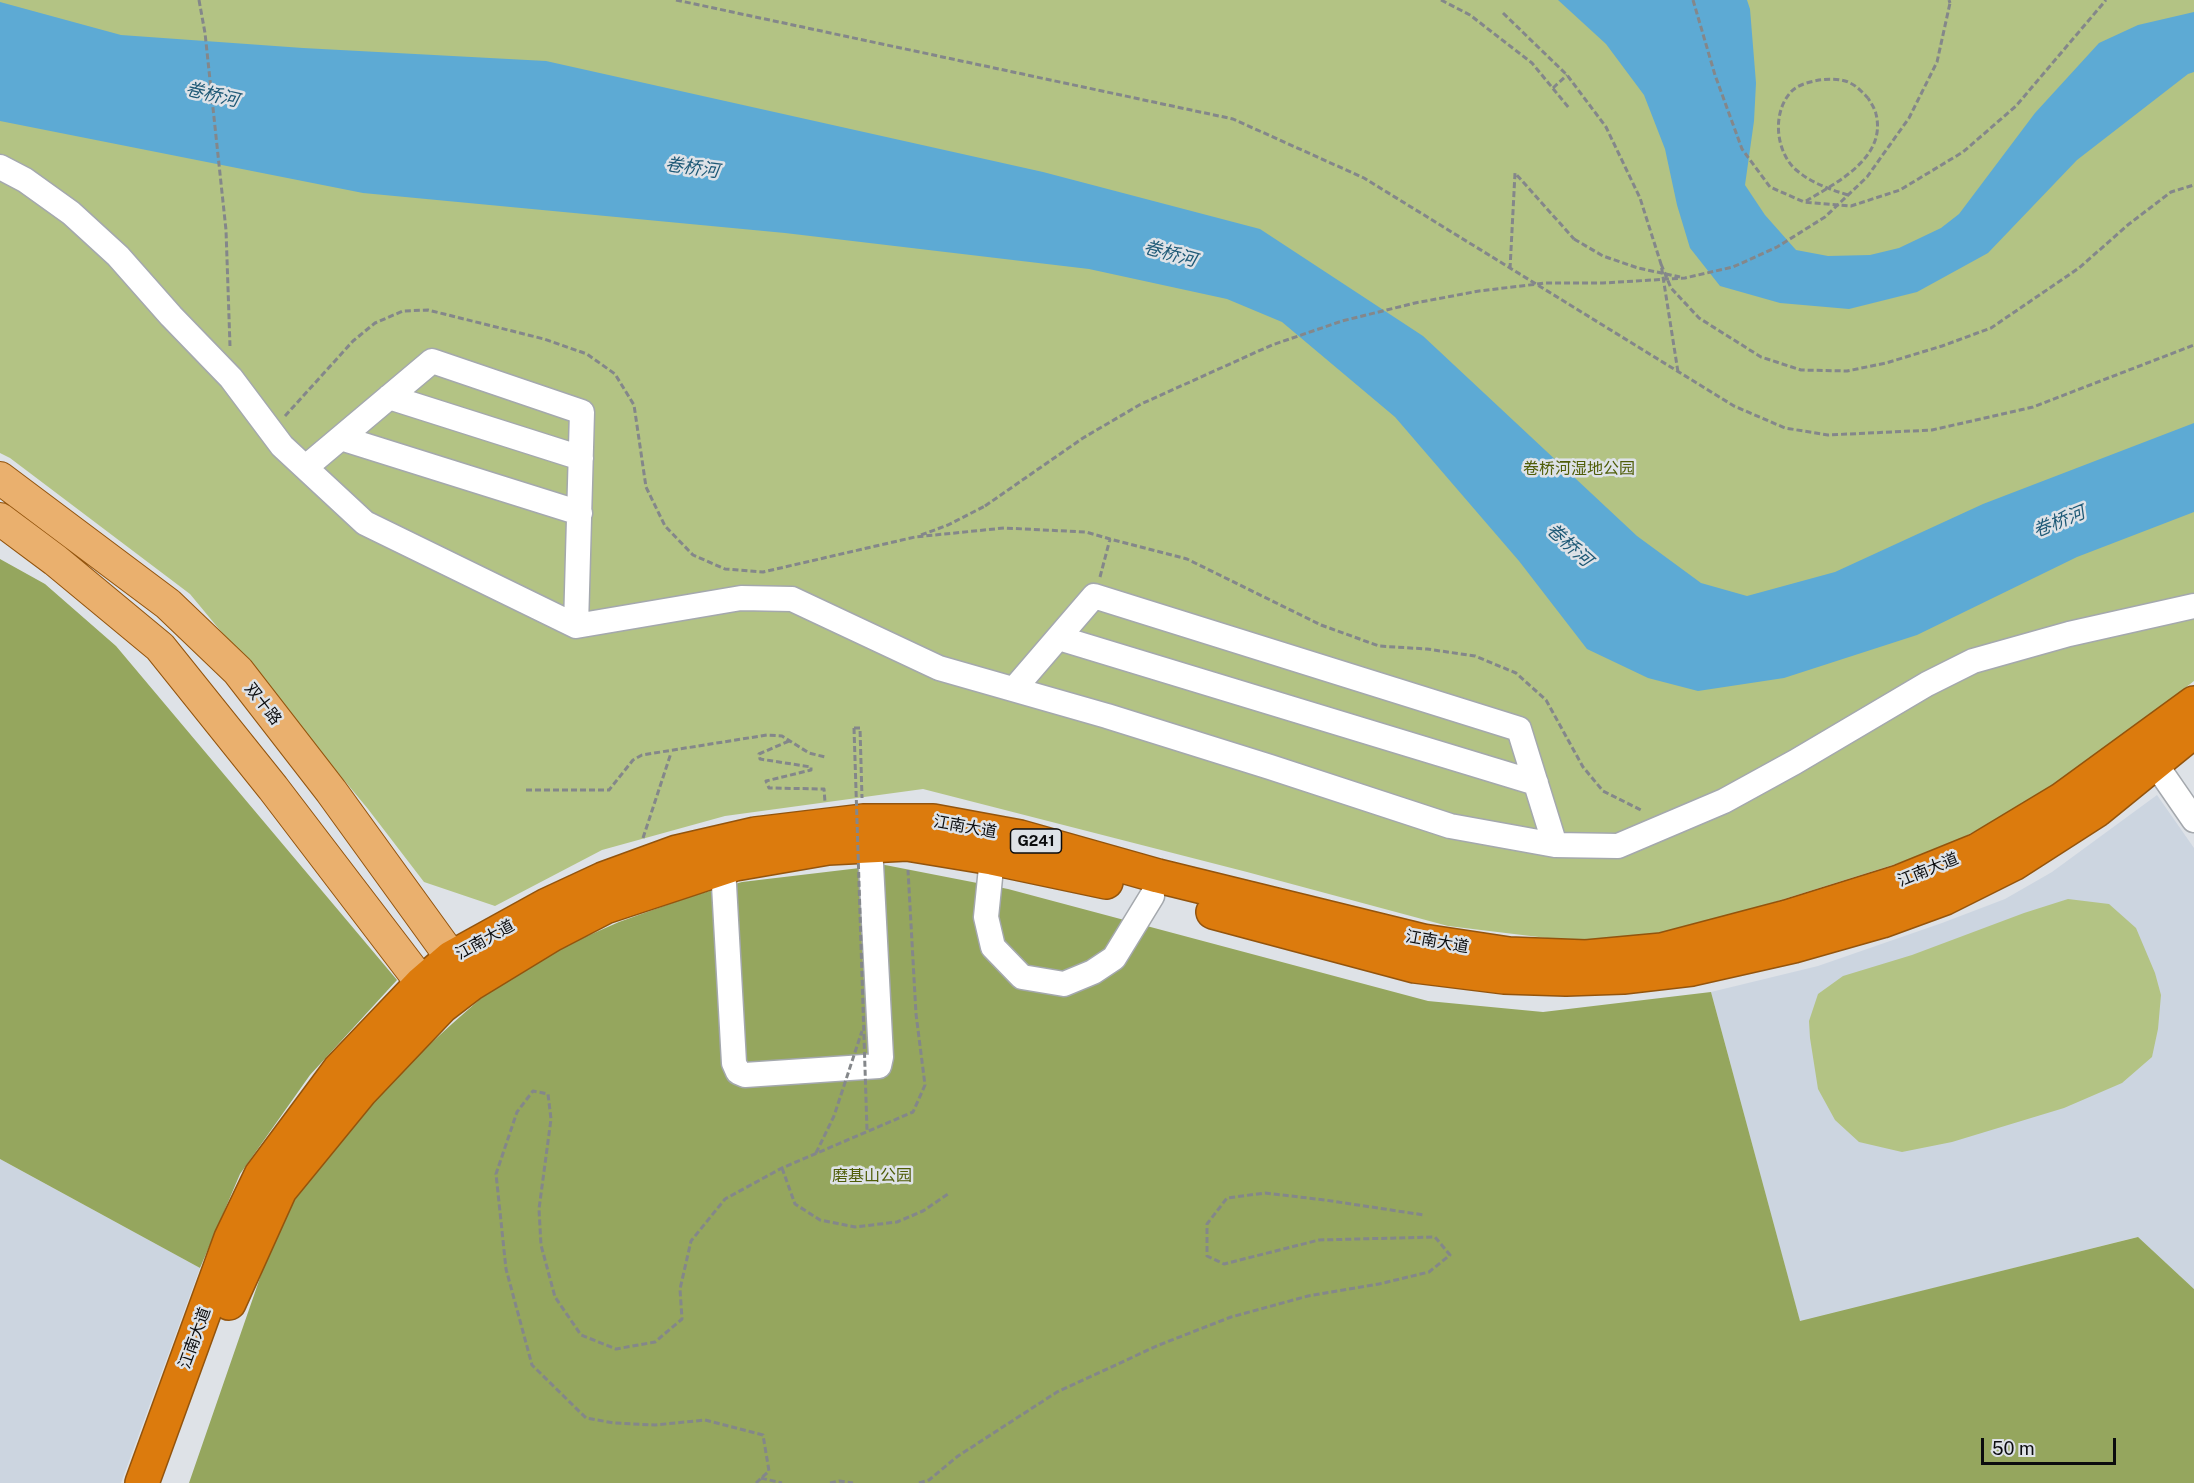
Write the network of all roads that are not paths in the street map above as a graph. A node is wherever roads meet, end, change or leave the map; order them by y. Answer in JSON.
{"nodes":[{"id":1,"x":0,"y":167,"type":"edge"},
{"id":2,"x":389,"y":397,"type":"junction"},
{"id":3,"x":341,"y":438,"type":"junction"},
{"id":4,"x":581,"y":458,"type":"junction"},
{"id":5,"x":306,"y":467,"type":"junction"},
{"id":6,"x":0,"y":478,"type":"edge"},
{"id":7,"x":580,"y":513,"type":"junction"},
{"id":8,"x":0,"y":519,"type":"edge"},
{"id":9,"x":2194,"y":606,"type":"edge"},
{"id":10,"x":576,"y":626,"type":"junction"},
{"id":11,"x":1059,"y":638,"type":"junction"},
{"id":12,"x":1014,"y":689,"type":"junction"},
{"id":13,"x":2194,"y":703,"type":"edge"},
{"id":14,"x":2194,"y":731,"type":"edge"},
{"id":15,"x":2154,"y":762,"type":"junction"},
{"id":16,"x":1536,"y":783,"type":"junction"},
{"id":17,"x":2194,"y":820,"type":"edge"},
{"id":18,"x":867,"y":833,"type":"junction"},
{"id":19,"x":1555,"y":845,"type":"junction"},
{"id":20,"x":992,"y":858,"type":"junction"},
{"id":21,"x":723,"y":867,"type":"junction"},
{"id":22,"x":1152,"y":896,"type":"junction"},
{"id":23,"x":451,"y":958,"type":"junction"},
{"id":24,"x":471,"y":984,"type":"junction"},
{"id":25,"x":431,"y":995,"type":"junction"},
{"id":26,"x":142,"y":1483,"type":"edge"},
{"id":27,"x":166,"y":1483,"type":"edge"}],
"edges":[{"from":1,"to":5,"type":"street"},
{"from":2,"to":3,"type":"street"},
{"from":2,"to":4,"type":"street"},
{"from":2,"to":4,"type":"street"},
{"from":3,"to":5,"type":"street"},
{"from":3,"to":7,"type":"street"},
{"from":4,"to":7,"type":"street"},
{"from":5,"to":10,"type":"street"},
{"from":6,"to":23,"type":"main road","name":"双十路"},
{"from":7,"to":10,"type":"street"},
{"from":8,"to":25,"type":"main road"},
{"from":9,"to":19,"type":"street"},
{"from":10,"to":12,"type":"street"},
{"from":11,"to":12,"type":"street"},
{"from":11,"to":16,"type":"street"},
{"from":11,"to":16,"type":"street"},
{"from":12,"to":19,"type":"street"},
{"from":13,"to":18,"type":"highway","name":"江南大道","number":"G241"},
{"from":14,"to":15,"type":"highway","name":"江南大道","number":"G241"},
{"from":15,"to":17,"type":"street"},
{"from":15,"to":22,"type":"highway","name":"江南大道","number":"G241"},
{"from":16,"to":19,"type":"street"},
{"from":18,"to":20,"type":"highway","name":"江南大道","number":"G241"},
{"from":18,"to":21,"type":"highway","name":"江南大道","number":"G241"},
{"from":18,"to":21,"type":"street"},
{"from":18,"to":23,"type":"highway","name":"江南大道","number":"G241"},
{"from":20,"to":22,"type":"highway","name":"江南大道","number":"G241"},
{"from":20,"to":22,"type":"street"},
{"from":21,"to":24,"type":"highway","name":"江南大道","number":"G241"},
{"from":23,"to":24,"type":"main road","name":"双十路"},
{"from":23,"to":25,"type":"highway","name":"江南大道","number":"G241"},
{"from":24,"to":25,"type":"highway","name":"江南大道","number":"G241"},
{"from":25,"to":26,"type":"highway","name":"江南大道","number":"G241"},
{"from":25,"to":27,"type":"highway","name":"江南大道","number":"G241"}]}
